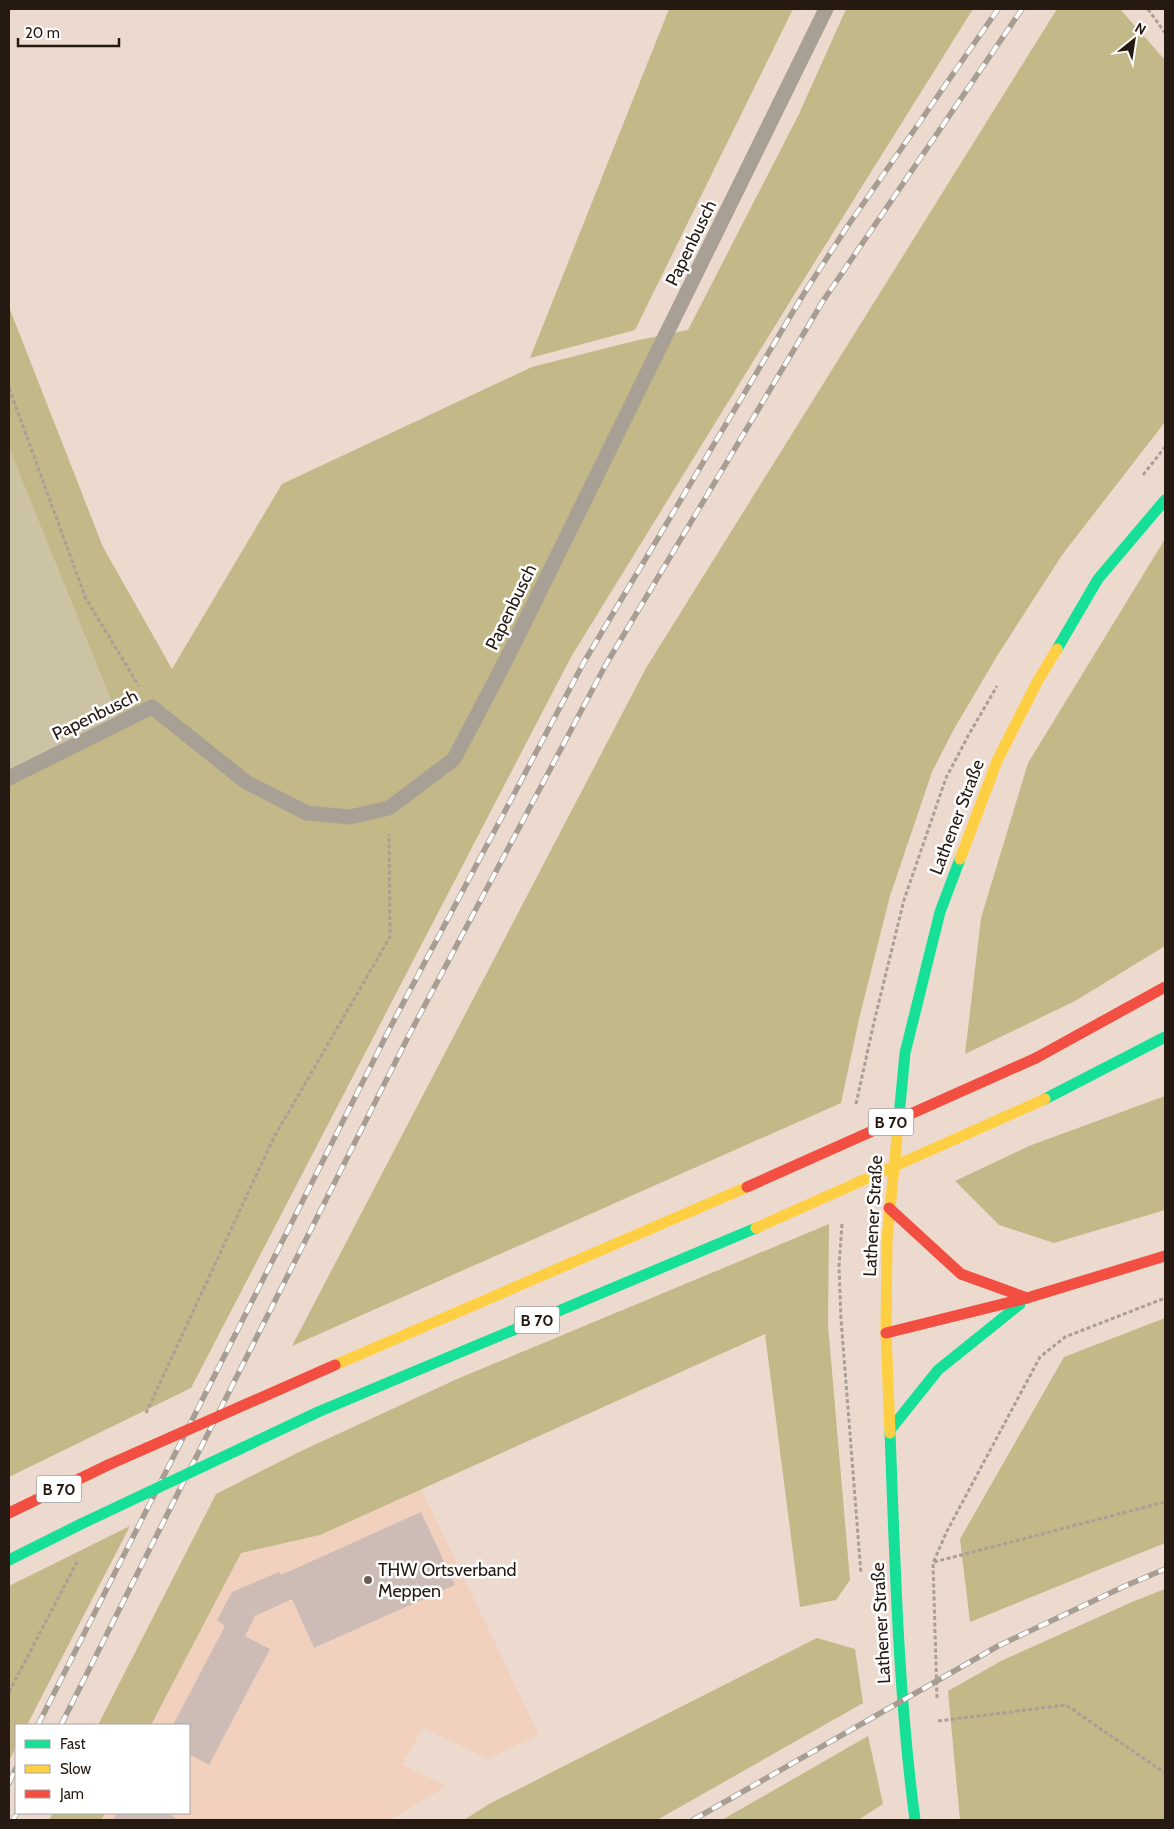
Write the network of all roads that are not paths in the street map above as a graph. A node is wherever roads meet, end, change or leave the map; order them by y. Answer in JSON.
{"nodes":[{"id":1,"x":826,"y":9,"type":"edge"},
{"id":2,"x":1165,"y":500,"type":"edge"},
{"id":3,"x":9,"y":778,"type":"edge"},
{"id":4,"x":1165,"y":987,"type":"edge"},
{"id":5,"x":1165,"y":1037,"type":"edge"},
{"id":6,"x":889,"y":1208,"type":"junction"},
{"id":7,"x":1165,"y":1256,"type":"edge"},
{"id":8,"x":1027,"y":1298,"type":"junction"},
{"id":9,"x":886,"y":1333,"type":"junction"},
{"id":10,"x":890,"y":1430,"type":"junction"},
{"id":11,"x":9,"y":1513,"type":"edge"},
{"id":12,"x":9,"y":1560,"type":"edge"},
{"id":13,"x":915,"y":1820,"type":"edge"}],
"edges":[{"from":1,"to":3,"type":"lane","name":"Papenbusch"},
{"from":2,"to":6,"type":"main road","name":"Lathener Straße"},
{"from":4,"to":11,"type":"main road","number":"B 70","bridge":true},
{"from":5,"to":12,"type":"main road","number":"B 70","bridge":true},
{"from":6,"to":8,"type":"main road"},
{"from":6,"to":9,"type":"main road","name":"Lathener Straße"},
{"from":7,"to":8,"type":"main road"},
{"from":8,"to":9,"type":"main road"},
{"from":8,"to":10,"type":"main road"},
{"from":9,"to":10,"type":"main road","name":"Lathener Straße"},
{"from":10,"to":13,"type":"main road","name":"Lathener Straße"}]}
